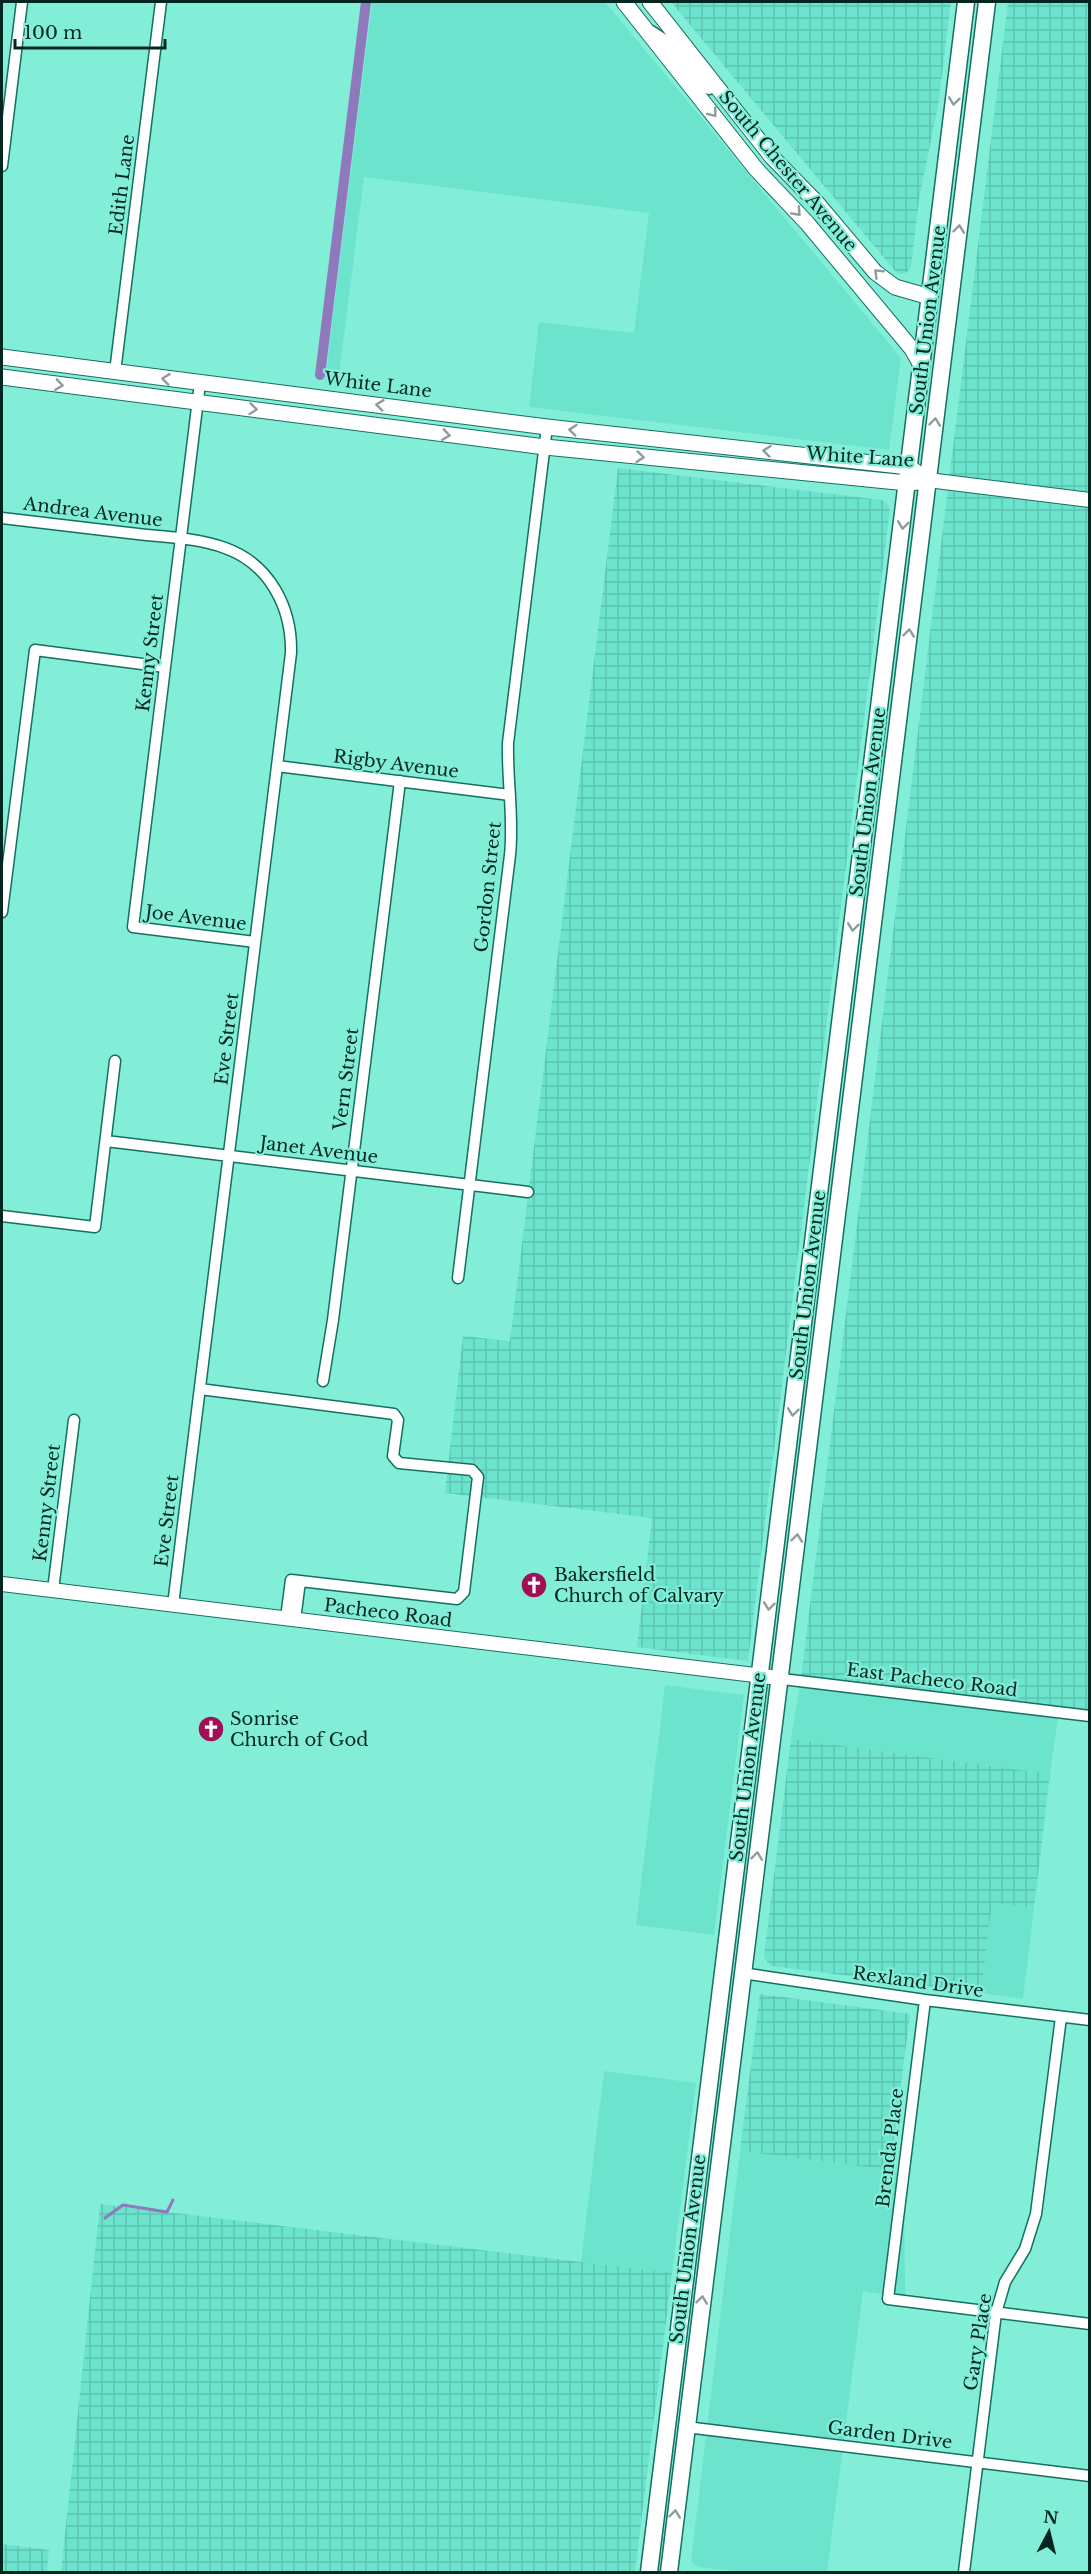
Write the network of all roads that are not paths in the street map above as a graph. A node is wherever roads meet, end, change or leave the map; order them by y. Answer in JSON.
{"nodes":[{"id":1,"x":22,"y":2,"type":"edge"},
{"id":2,"x":161,"y":2,"type":"edge"},
{"id":3,"x":624,"y":2,"type":"edge"},
{"id":4,"x":650,"y":2,"type":"edge"},
{"id":5,"x":966,"y":2,"type":"edge"},
{"id":6,"x":975,"y":2,"type":"edge"},
{"id":7,"x":987,"y":2,"type":"edge"},
{"id":8,"x":645,"y":28,"type":"junction"},
{"id":9,"x":716,"y":87,"type":"junction"},
{"id":10,"x":976,"y":87,"type":"junction"},
{"id":11,"x":2,"y":166,"type":"edge"},
{"id":12,"x":930,"y":297,"type":"junction"},
{"id":13,"x":2,"y":357,"type":"edge"},
{"id":14,"x":921,"y":365,"type":"junction"},
{"id":15,"x":115,"y":372,"type":"junction"},
{"id":16,"x":2,"y":377,"type":"edge"},
{"id":17,"x":200,"y":383,"type":"junction"},
{"id":18,"x":938,"y":396,"type":"junction"},
{"id":19,"x":198,"y":404,"type":"junction"},
{"id":20,"x":547,"y":427,"type":"junction"},
{"id":21,"x":545,"y":447,"type":"junction"},
{"id":22,"x":908,"y":475,"type":"junction"},
{"id":23,"x":928,"y":480,"type":"junction"},
{"id":24,"x":1089,"y":500,"type":"edge"},
{"id":25,"x":2,"y":518,"type":"edge"},
{"id":26,"x":181,"y":540,"type":"junction"},
{"id":27,"x":888,"y":648,"type":"junction"},
{"id":28,"x":165,"y":667,"type":"junction"},
{"id":29,"x":895,"y":744,"type":"junction"},
{"id":30,"x":277,"y":766,"type":"junction"},
{"id":31,"x":400,"y":781,"type":"junction"},
{"id":32,"x":510,"y":795,"type":"junction"},
{"id":33,"x":868,"y":813,"type":"junction"},
{"id":34,"x":874,"y":908,"type":"junction"},
{"id":35,"x":2,"y":912,"type":"edge"},
{"id":36,"x":133,"y":927,"type":"joint"},
{"id":37,"x":255,"y":942,"type":"junction"},
{"id":38,"x":848,"y":973,"type":"junction"},
{"id":39,"x":115,"y":1061,"type":"dead end"},
{"id":40,"x":855,"y":1068,"type":"junction"},
{"id":41,"x":827,"y":1137,"type":"junction"},
{"id":42,"x":106,"y":1141,"type":"junction"},
{"id":43,"x":229,"y":1156,"type":"junction"},
{"id":44,"x":352,"y":1171,"type":"junction"},
{"id":45,"x":470,"y":1185,"type":"junction"},
{"id":46,"x":528,"y":1192,"type":"dead end"},
{"id":47,"x":2,"y":1215,"type":"edge"},
{"id":48,"x":835,"y":1230,"type":"junction"},
{"id":49,"x":458,"y":1278,"type":"dead end"},
{"id":50,"x":323,"y":1381,"type":"dead end"},
{"id":51,"x":200,"y":1389,"type":"junction"},
{"id":52,"x":74,"y":1420,"type":"dead end"},
{"id":53,"x":2,"y":1584,"type":"edge"},
{"id":54,"x":53,"y":1590,"type":"junction"},
{"id":55,"x":173,"y":1605,"type":"junction"},
{"id":56,"x":291,"y":1619,"type":"junction"},
{"id":57,"x":770,"y":1677,"type":"junction"},
{"id":58,"x":1089,"y":1716,"type":"edge"},
{"id":59,"x":739,"y":1850,"type":"junction"},
{"id":60,"x":725,"y":1965,"type":"junction"},
{"id":61,"x":742,"y":1973,"type":"junction"},
{"id":62,"x":925,"y":2000,"type":"junction"},
{"id":63,"x":1061,"y":2017,"type":"junction"},
{"id":64,"x":1089,"y":2020,"type":"edge"},
{"id":65,"x":728,"y":2089,"type":"junction"},
{"id":66,"x":682,"y":2306,"type":"junction"},
{"id":67,"x":996,"y":2313,"type":"junction"},
{"id":68,"x":1089,"y":2324,"type":"edge"},
{"id":69,"x":686,"y":2427,"type":"junction"},
{"id":70,"x":978,"y":2462,"type":"junction"},
{"id":71,"x":1089,"y":2476,"type":"edge"},
{"id":72,"x":649,"y":2572,"type":"edge"},
{"id":73,"x":669,"y":2572,"type":"edge"},
{"id":74,"x":964,"y":2572,"type":"edge"}],
"edges":[{"from":1,"to":11,"type":"street"},
{"from":2,"to":15,"type":"street","name":"Edith Lane"},
{"from":3,"to":8,"type":"main road","name":"South Chester Avenue"},
{"from":4,"to":9,"type":"main road","name":"South Chester Avenue"},
{"from":5,"to":12,"type":"main road","name":"South Union Avenue","one_way":true},
{"from":6,"to":10,"type":"main road"},
{"from":7,"to":10,"type":"main road","name":"South Union Avenue"},
{"from":8,"to":9,"type":"street"},
{"from":8,"to":14,"type":"main road","name":"South Chester Avenue","one_way":true},
{"from":12,"to":9,"type":"main road","name":"South Chester Avenue","one_way":true},
{"from":18,"to":10,"type":"main road","name":"South Union Avenue","one_way":true},
{"from":12,"to":14,"type":"main road","name":"South Union Avenue"},
{"from":12,"to":18,"type":"main road"},
{"from":13,"to":15,"type":"main road","name":"White Lane"},
{"from":14,"to":22,"type":"main road","name":"South Union Avenue"},
{"from":17,"to":15,"type":"main road","name":"White Lane","one_way":true},
{"from":16,"to":19,"type":"main road","name":"White Lane","one_way":true},
{"from":17,"to":19,"type":"street","name":"Kenny Street"},
{"from":20,"to":17,"type":"main road","name":"White Lane","one_way":true},
{"from":23,"to":18,"type":"main road","name":"South Union Avenue","one_way":true},
{"from":19,"to":21,"type":"main road","name":"White Lane","one_way":true},
{"from":19,"to":26,"type":"street","name":"Kenny Street"},
{"from":20,"to":21,"type":"street","name":"Gordon Street"},
{"from":22,"to":20,"type":"main road","name":"White Lane","one_way":true},
{"from":21,"to":22,"type":"main road","name":"White Lane","one_way":true},
{"from":21,"to":32,"type":"street","name":"Gordon Street"},
{"from":22,"to":23,"type":"main road","name":"White Lane"},
{"from":22,"to":27,"type":"main road","name":"South Union Avenue","one_way":true},
{"from":23,"to":24,"type":"street"},
{"from":29,"to":23,"type":"main road","name":"South Union Avenue","one_way":true},
{"from":25,"to":26,"type":"street","name":"Andrea Avenue"},
{"from":26,"to":28,"type":"street","name":"Kenny Street"},
{"from":26,"to":30,"type":"street","name":"Eve Street"},
{"from":27,"to":29,"type":"main road"},
{"from":27,"to":33,"type":"main road","name":"South Union Avenue"},
{"from":28,"to":35,"type":"street"},
{"from":28,"to":36,"type":"street","name":"Kenny Street"},
{"from":29,"to":34,"type":"main road","name":"South Union Avenue"},
{"from":30,"to":31,"type":"street","name":"Rigby Avenue"},
{"from":30,"to":37,"type":"street","name":"Eve Street"},
{"from":31,"to":32,"type":"street","name":"Rigby Avenue"},
{"from":31,"to":44,"type":"street","name":"Vern Street"},
{"from":32,"to":45,"type":"street","name":"Gordon Street"},
{"from":33,"to":34,"type":"main road"},
{"from":33,"to":38,"type":"main road","name":"South Union Avenue","one_way":true},
{"from":34,"to":40,"type":"main road","name":"South Union Avenue"},
{"from":36,"to":37,"type":"street","name":"Joe Avenue"},
{"from":37,"to":43,"type":"street","name":"Eve Street"},
{"from":38,"to":40,"type":"main road"},
{"from":38,"to":41,"type":"main road","name":"South Union Avenue"},
{"from":39,"to":42,"type":"street"},
{"from":40,"to":48,"type":"main road","name":"South Union Avenue"},
{"from":41,"to":48,"type":"main road"},
{"from":41,"to":57,"type":"main road","name":"South Union Avenue","one_way":true},
{"from":42,"to":43,"type":"street","name":"Janet Avenue"},
{"from":42,"to":47,"type":"street"},
{"from":43,"to":44,"type":"street","name":"Janet Avenue"},
{"from":43,"to":51,"type":"street","name":"Eve Street"},
{"from":44,"to":45,"type":"street","name":"Janet Avenue"},
{"from":44,"to":50,"type":"street","name":"Vern Street"},
{"from":45,"to":46,"type":"street","name":"Janet Avenue"},
{"from":45,"to":49,"type":"street","name":"Gordon Street"},
{"from":57,"to":48,"type":"main road","name":"South Union Avenue","one_way":true},
{"from":51,"to":55,"type":"street","name":"Eve Street"},
{"from":51,"to":56,"type":"street"},
{"from":52,"to":54,"type":"street","name":"Kenny Street"},
{"from":53,"to":54,"type":"street","name":"Pacheco Road"},
{"from":54,"to":55,"type":"street","name":"Pacheco Road"},
{"from":55,"to":56,"type":"street","name":"Pacheco Road"},
{"from":56,"to":57,"type":"street","name":"Pacheco Road"},
{"from":57,"to":58,"type":"street","name":"East Pacheco Road"},
{"from":57,"to":59,"type":"main road","name":"South Union Avenue"},
{"from":61,"to":57,"type":"main road","name":"South Union Avenue","one_way":true},
{"from":59,"to":60,"type":"main road","name":"South Union Avenue"},
{"from":59,"to":61,"type":"main road"},
{"from":60,"to":65,"type":"main road"},
{"from":60,"to":66,"type":"main road","name":"South Union Avenue"},
{"from":61,"to":62,"type":"street","name":"Rexland Drive"},
{"from":61,"to":65,"type":"main road","name":"South Union Avenue"},
{"from":62,"to":63,"type":"street","name":"Rexland Drive"},
{"from":62,"to":67,"type":"street","name":"Brenda Place"},
{"from":63,"to":64,"type":"street","name":"Rexland Drive"},
{"from":63,"to":67,"type":"street","name":"Gary Place"},
{"from":69,"to":65,"type":"main road","name":"South Union Avenue","one_way":true},
{"from":66,"to":69,"type":"main road"},
{"from":66,"to":72,"type":"main road","name":"South Union Avenue"},
{"from":67,"to":68,"type":"street"},
{"from":67,"to":70,"type":"street","name":"Gary Place"},
{"from":69,"to":70,"type":"street","name":"Garden Drive"},
{"from":73,"to":69,"type":"main road","name":"South Union Avenue","one_way":true},
{"from":70,"to":71,"type":"street","name":"Garden Drive"},
{"from":70,"to":74,"type":"street","name":"Gary Place"}]}
